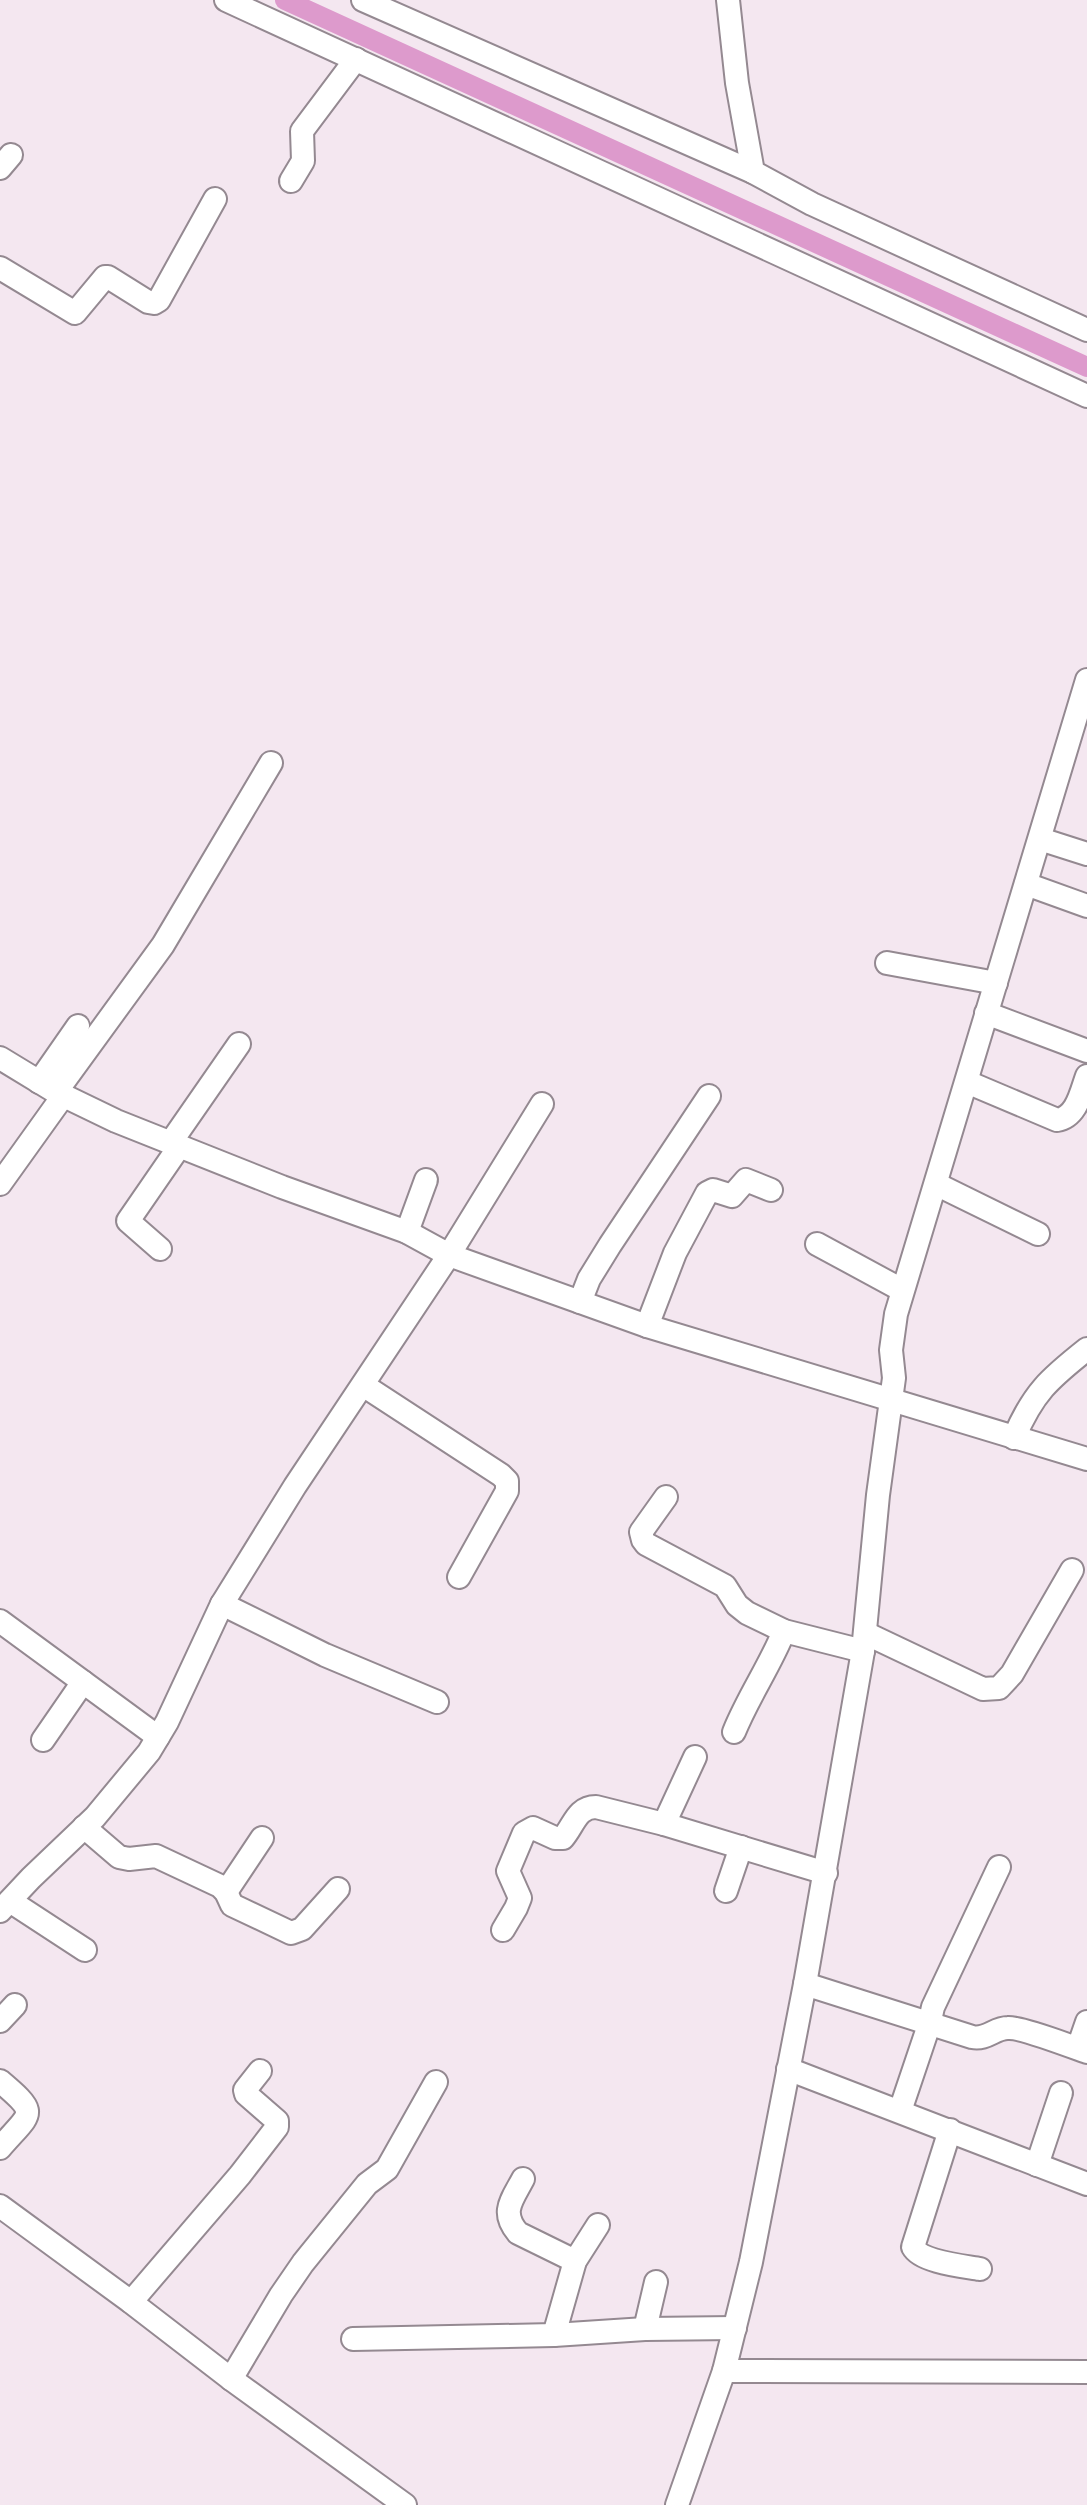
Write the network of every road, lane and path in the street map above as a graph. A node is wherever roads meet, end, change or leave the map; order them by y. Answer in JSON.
{"nodes":[{"id":1,"x":226,"y":0,"type":"edge"},
{"id":2,"x":363,"y":0,"type":"edge"},
{"id":3,"x":728,"y":0,"type":"edge"},
{"id":4,"x":356,"y":59,"type":"junction"},
{"id":5,"x":753,"y":172,"type":"junction"},
{"id":6,"x":291,"y":181,"type":"dead end"},
{"id":7,"x":215,"y":199,"type":"dead end"},
{"id":8,"x":0,"y":268,"type":"edge"},
{"id":9,"x":1087,"y":330,"type":"edge"},
{"id":10,"x":1087,"y":396,"type":"edge"},
{"id":11,"x":1087,"y":680,"type":"edge"},
{"id":12,"x":271,"y":763,"type":"dead end"},
{"id":13,"x":1040,"y":839,"type":"junction"},
{"id":14,"x":1087,"y":854,"type":"edge"},
{"id":15,"x":1026,"y":884,"type":"junction"},
{"id":16,"x":1087,"y":906,"type":"edge"},
{"id":17,"x":888,"y":963,"type":"dead end"},
{"id":18,"x":996,"y":983,"type":"junction"},
{"id":19,"x":986,"y":1013,"type":"junction"},
{"id":20,"x":78,"y":1026,"type":"dead end"},
{"id":21,"x":239,"y":1044,"type":"dead end"},
{"id":22,"x":1087,"y":1051,"type":"edge"},
{"id":23,"x":0,"y":1058,"type":"edge"},
{"id":24,"x":1087,"y":1076,"type":"edge"},
{"id":25,"x":967,"y":1082,"type":"junction"},
{"id":26,"x":52,"y":1090,"type":"junction"},
{"id":27,"x":709,"y":1096,"type":"dead end"},
{"id":28,"x":542,"y":1104,"type":"dead end"},
{"id":29,"x":175,"y":1144,"type":"junction"},
{"id":30,"x":426,"y":1180,"type":"dead end"},
{"id":31,"x":0,"y":1184,"type":"edge"},
{"id":32,"x":936,"y":1184,"type":"junction"},
{"id":33,"x":771,"y":1190,"type":"dead end"},
{"id":34,"x":407,"y":1232,"type":"junction"},
{"id":35,"x":1038,"y":1234,"type":"dead end"},
{"id":36,"x":817,"y":1244,"type":"dead end"},
{"id":37,"x":160,"y":1249,"type":"dead end"},
{"id":38,"x":449,"y":1255,"type":"junction"},
{"id":39,"x":902,"y":1290,"type":"junction"},
{"id":40,"x":580,"y":1302,"type":"junction"},
{"id":41,"x":646,"y":1326,"type":"junction"},
{"id":42,"x":1087,"y":1349,"type":"edge"},
{"id":43,"x":363,"y":1385,"type":"junction"},
{"id":44,"x":889,"y":1401,"type":"junction"},
{"id":45,"x":1014,"y":1438,"type":"junction"},
{"id":46,"x":1087,"y":1459,"type":"edge"},
{"id":47,"x":666,"y":1497,"type":"dead end"},
{"id":48,"x":1072,"y":1570,"type":"dead end"},
{"id":49,"x":459,"y":1577,"type":"dead end"},
{"id":50,"x":222,"y":1604,"type":"junction"},
{"id":51,"x":0,"y":1621,"type":"edge"},
{"id":52,"x":784,"y":1631,"type":"junction"},
{"id":53,"x":864,"y":1642,"type":"junction"},
{"id":54,"x":83,"y":1682,"type":"junction"},
{"id":55,"x":436,"y":1702,"type":"dead end"},
{"id":56,"x":734,"y":1732,"type":"dead end"},
{"id":57,"x":158,"y":1737,"type":"junction"},
{"id":58,"x":43,"y":1740,"type":"dead end"},
{"id":59,"x":695,"y":1756,"type":"dead end"},
{"id":60,"x":664,"y":1824,"type":"junction"},
{"id":61,"x":84,"y":1827,"type":"junction"},
{"id":62,"x":262,"y":1838,"type":"dead end"},
{"id":63,"x":741,"y":1847,"type":"junction"},
{"id":64,"x":999,"y":1868,"type":"dead end"},
{"id":65,"x":825,"y":1873,"type":"junction"},
{"id":66,"x":338,"y":1888,"type":"dead end"},
{"id":67,"x":726,"y":1891,"type":"dead end"},
{"id":68,"x":226,"y":1892,"type":"junction"},
{"id":69,"x":5,"y":1906,"type":"edge"},
{"id":70,"x":503,"y":1930,"type":"dead end"},
{"id":71,"x":85,"y":1950,"type":"dead end"},
{"id":72,"x":805,"y":1984,"type":"junction"},
{"id":73,"x":1087,"y":2022,"type":"edge"},
{"id":74,"x":929,"y":2025,"type":"junction"},
{"id":75,"x":1082,"y":2050,"type":"edge"},
{"id":76,"x":788,"y":2069,"type":"junction"},
{"id":77,"x":260,"y":2071,"type":"dead end"},
{"id":78,"x":0,"y":2081,"type":"edge"},
{"id":79,"x":436,"y":2082,"type":"dead end"},
{"id":80,"x":1060,"y":2093,"type":"dead end"},
{"id":81,"x":900,"y":2111,"type":"junction"},
{"id":82,"x":950,"y":2130,"type":"junction"},
{"id":83,"x":0,"y":2148,"type":"edge"},
{"id":84,"x":1037,"y":2165,"type":"junction"},
{"id":85,"x":523,"y":2179,"type":"dead end"},
{"id":86,"x":1087,"y":2184,"type":"edge"},
{"id":87,"x":0,"y":2206,"type":"edge"},
{"id":88,"x":598,"y":2225,"type":"dead end"},
{"id":89,"x":575,"y":2261,"type":"junction"},
{"id":90,"x":980,"y":2270,"type":"dead end"},
{"id":91,"x":656,"y":2282,"type":"dead end"},
{"id":92,"x":131,"y":2302,"type":"junction"},
{"id":93,"x":735,"y":2328,"type":"junction"},
{"id":94,"x":645,"y":2329,"type":"junction"},
{"id":95,"x":554,"y":2335,"type":"junction"},
{"id":96,"x":353,"y":2339,"type":"dead end"},
{"id":97,"x":724,"y":2371,"type":"junction"},
{"id":98,"x":1087,"y":2372,"type":"edge"},
{"id":99,"x":231,"y":2379,"type":"junction"},
{"id":100,"x":405,"y":2505,"type":"edge"},
{"id":101,"x":676,"y":2505,"type":"edge"}],
"edges":[{"from":1,"to":4,"type":"street"},
{"from":2,"to":5,"type":"street"},
{"from":3,"to":5,"type":"street"},
{"from":4,"to":6,"type":"street"},
{"from":4,"to":10,"type":"street"},
{"from":5,"to":9,"type":"street"},
{"from":7,"to":8,"type":"street"},
{"from":11,"to":13,"type":"street"},
{"from":12,"to":26,"type":"street"},
{"from":13,"to":14,"type":"street"},
{"from":13,"to":15,"type":"street"},
{"from":15,"to":16,"type":"street"},
{"from":15,"to":18,"type":"street"},
{"from":17,"to":18,"type":"street"},
{"from":18,"to":19,"type":"street"},
{"from":19,"to":22,"type":"street"},
{"from":19,"to":25,"type":"street"},
{"from":20,"to":26,"type":"street"},
{"from":21,"to":29,"type":"street"},
{"from":23,"to":26,"type":"street"},
{"from":24,"to":25,"type":"street"},
{"from":25,"to":32,"type":"street"},
{"from":26,"to":29,"type":"street"},
{"from":26,"to":31,"type":"street"},
{"from":27,"to":40,"type":"street"},
{"from":28,"to":38,"type":"street"},
{"from":29,"to":34,"type":"street"},
{"from":29,"to":37,"type":"street"},
{"from":30,"to":34,"type":"street"},
{"from":32,"to":35,"type":"street"},
{"from":32,"to":39,"type":"street"},
{"from":33,"to":41,"type":"street"},
{"from":34,"to":38,"type":"street"},
{"from":36,"to":39,"type":"street"},
{"from":38,"to":40,"type":"street"},
{"from":38,"to":43,"type":"street"},
{"from":39,"to":44,"type":"street"},
{"from":40,"to":41,"type":"street"},
{"from":41,"to":44,"type":"street"},
{"from":42,"to":45,"type":"street"},
{"from":43,"to":49,"type":"street"},
{"from":43,"to":50,"type":"street"},
{"from":44,"to":45,"type":"street"},
{"from":44,"to":53,"type":"street"},
{"from":45,"to":46,"type":"street"},
{"from":47,"to":52,"type":"street"},
{"from":48,"to":53,"type":"street"},
{"from":50,"to":55,"type":"street"},
{"from":50,"to":57,"type":"street"},
{"from":51,"to":54,"type":"street"},
{"from":52,"to":53,"type":"street"},
{"from":52,"to":56,"type":"street"},
{"from":53,"to":65,"type":"street"},
{"from":54,"to":57,"type":"street"},
{"from":54,"to":58,"type":"street"},
{"from":57,"to":61,"type":"street"},
{"from":59,"to":60,"type":"street"},
{"from":60,"to":63,"type":"street"},
{"from":60,"to":70,"type":"street"},
{"from":61,"to":68,"type":"street"},
{"from":61,"to":69,"type":"street"},
{"from":62,"to":68,"type":"street"},
{"from":63,"to":65,"type":"street"},
{"from":63,"to":67,"type":"street"},
{"from":64,"to":74,"type":"street"},
{"from":65,"to":72,"type":"street"},
{"from":66,"to":68,"type":"street"},
{"from":69,"to":71,"type":"street"},
{"from":72,"to":74,"type":"street"},
{"from":72,"to":76,"type":"street"},
{"from":73,"to":75,"type":"street"},
{"from":74,"to":75,"type":"street"},
{"from":74,"to":81,"type":"street"},
{"from":76,"to":81,"type":"street"},
{"from":76,"to":93,"type":"street"},
{"from":77,"to":92,"type":"street"},
{"from":78,"to":83,"type":"street"},
{"from":79,"to":99,"type":"street"},
{"from":80,"to":84,"type":"street"},
{"from":81,"to":82,"type":"street"},
{"from":82,"to":84,"type":"street"},
{"from":82,"to":90,"type":"street"},
{"from":84,"to":86,"type":"street"},
{"from":85,"to":89,"type":"street"},
{"from":87,"to":92,"type":"street"},
{"from":88,"to":89,"type":"street"},
{"from":89,"to":95,"type":"street"},
{"from":91,"to":94,"type":"street"},
{"from":92,"to":99,"type":"street"},
{"from":93,"to":94,"type":"street"},
{"from":93,"to":97,"type":"street"},
{"from":94,"to":95,"type":"street"},
{"from":95,"to":96,"type":"street"},
{"from":97,"to":98,"type":"street"},
{"from":97,"to":101,"type":"street"},
{"from":99,"to":100,"type":"street"}]}
